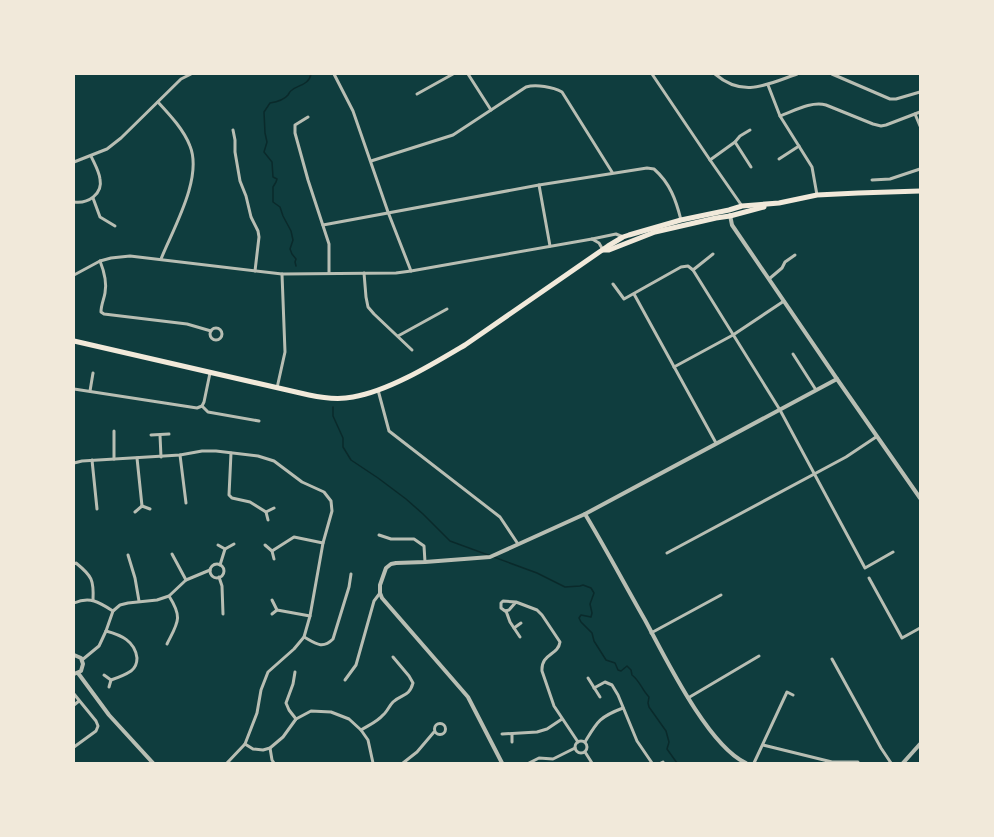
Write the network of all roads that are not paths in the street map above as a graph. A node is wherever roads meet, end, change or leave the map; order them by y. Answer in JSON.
{"nodes":[{"id":1,"x":191,"y":74,"type":"edge"},
{"id":2,"x":334,"y":74,"type":"edge"},
{"id":3,"x":453,"y":74,"type":"edge"},
{"id":4,"x":468,"y":74,"type":"edge"},
{"id":5,"x":652,"y":74,"type":"edge"},
{"id":6,"x":715,"y":74,"type":"edge"},
{"id":7,"x":797,"y":74,"type":"edge"},
{"id":8,"x":832,"y":74,"type":"edge"},
{"id":9,"x":768,"y":85,"type":"junction"},
{"id":10,"x":920,"y":92,"type":"edge"},
{"id":11,"x":417,"y":94,"type":"dead end"},
{"id":12,"x":158,"y":102,"type":"junction"},
{"id":13,"x":491,"y":110,"type":"junction"},
{"id":14,"x":920,"y":112,"type":"edge"},
{"id":15,"x":915,"y":114,"type":"junction"},
{"id":16,"x":780,"y":116,"type":"junction"},
{"id":17,"x":308,"y":118,"type":"dead end"},
{"id":18,"x":920,"y":126,"type":"edge"},
{"id":19,"x":233,"y":130,"type":"dead end"},
{"id":20,"x":750,"y":130,"type":"dead end"},
{"id":21,"x":735,"y":142,"type":"junction"},
{"id":22,"x":799,"y":146,"type":"junction"},
{"id":23,"x":91,"y":156,"type":"junction"},
{"id":24,"x":779,"y":159,"type":"dead end"},
{"id":25,"x":710,"y":160,"type":"junction"},
{"id":26,"x":371,"y":161,"type":"junction"},
{"id":27,"x":74,"y":162,"type":"edge"},
{"id":28,"x":752,"y":167,"type":"dead end"},
{"id":29,"x":920,"y":168,"type":"edge"},
{"id":30,"x":612,"y":172,"type":"junction"},
{"id":31,"x":872,"y":180,"type":"dead end"},
{"id":32,"x":539,"y":185,"type":"junction"},
{"id":33,"x":920,"y":191,"type":"edge"},
{"id":34,"x":818,"y":195,"type":"junction"},
{"id":35,"x":93,"y":198,"type":"junction"},
{"id":36,"x":74,"y":202,"type":"edge"},
{"id":37,"x":779,"y":203,"type":"junction"},
{"id":38,"x":742,"y":206,"type":"junction"},
{"id":39,"x":729,"y":210,"type":"junction"},
{"id":40,"x":388,"y":212,"type":"junction"},
{"id":41,"x":744,"y":212,"type":"junction"},
{"id":42,"x":730,"y":216,"type":"junction"},
{"id":43,"x":681,"y":220,"type":"junction"},
{"id":44,"x":323,"y":225,"type":"junction"},
{"id":45,"x":115,"y":226,"type":"dead end"},
{"id":46,"x":623,"y":237,"type":"junction"},
{"id":47,"x":592,"y":239,"type":"junction"},
{"id":48,"x":550,"y":246,"type":"junction"},
{"id":49,"x":603,"y":250,"type":"junction"},
{"id":50,"x":713,"y":254,"type":"dead end"},
{"id":51,"x":795,"y":255,"type":"dead end"},
{"id":52,"x":161,"y":259,"type":"junction"},
{"id":53,"x":100,"y":262,"type":"junction"},
{"id":54,"x":693,"y":270,"type":"junction"},
{"id":55,"x":255,"y":271,"type":"junction"},
{"id":56,"x":411,"y":271,"type":"junction"},
{"id":57,"x":329,"y":273,"type":"junction"},
{"id":58,"x":364,"y":273,"type":"junction"},
{"id":59,"x":282,"y":274,"type":"junction"},
{"id":60,"x":74,"y":275,"type":"edge"},
{"id":61,"x":769,"y":279,"type":"junction"},
{"id":62,"x":613,"y":284,"type":"dead end"},
{"id":63,"x":634,"y":294,"type":"junction"},
{"id":64,"x":784,"y":301,"type":"junction"},
{"id":65,"x":447,"y":309,"type":"dead end"},
{"id":66,"x":211,"y":331,"type":"junction"},
{"id":67,"x":733,"y":335,"type":"junction"},
{"id":68,"x":398,"y":336,"type":"junction"},
{"id":69,"x":74,"y":341,"type":"edge"},
{"id":70,"x":412,"y":350,"type":"dead end"},
{"id":71,"x":793,"y":354,"type":"dead end"},
{"id":72,"x":674,"y":367,"type":"junction"},
{"id":73,"x":210,"y":373,"type":"junction"},
{"id":74,"x":93,"y":374,"type":"dead end"},
{"id":75,"x":837,"y":379,"type":"junction"},
{"id":76,"x":277,"y":388,"type":"junction"},
{"id":77,"x":74,"y":389,"type":"edge"},
{"id":78,"x":378,"y":390,"type":"junction"},
{"id":79,"x":816,"y":390,"type":"junction"},
{"id":80,"x":90,"y":391,"type":"junction"},
{"id":81,"x":202,"y":406,"type":"junction"},
{"id":82,"x":780,"y":410,"type":"junction"},
{"id":83,"x":259,"y":421,"type":"dead end"},
{"id":84,"x":114,"y":431,"type":"dead end"},
{"id":85,"x":169,"y":434,"type":"dead end"},
{"id":86,"x":151,"y":435,"type":"dead end"},
{"id":87,"x":160,"y":435,"type":"junction"},
{"id":88,"x":876,"y":437,"type":"junction"},
{"id":89,"x":716,"y":443,"type":"junction"},
{"id":90,"x":231,"y":453,"type":"junction"},
{"id":91,"x":180,"y":456,"type":"junction"},
{"id":92,"x":161,"y":457,"type":"junction"},
{"id":93,"x":137,"y":458,"type":"junction"},
{"id":94,"x":114,"y":459,"type":"junction"},
{"id":95,"x":92,"y":460,"type":"junction"},
{"id":96,"x":74,"y":463,"type":"edge"},
{"id":97,"x":814,"y":474,"type":"junction"},
{"id":98,"x":920,"y":498,"type":"edge"},
{"id":99,"x":186,"y":502,"type":"dead end"},
{"id":100,"x":142,"y":506,"type":"junction"},
{"id":101,"x":274,"y":508,"type":"dead end"},
{"id":102,"x":97,"y":509,"type":"dead end"},
{"id":103,"x":150,"y":509,"type":"dead end"},
{"id":104,"x":135,"y":512,"type":"dead end"},
{"id":105,"x":266,"y":512,"type":"junction"},
{"id":106,"x":585,"y":514,"type":"junction"},
{"id":107,"x":268,"y":520,"type":"dead end"},
{"id":108,"x":379,"y":535,"type":"dead end"},
{"id":109,"x":323,"y":543,"type":"junction"},
{"id":110,"x":234,"y":544,"type":"dead end"},
{"id":111,"x":518,"y":544,"type":"junction"},
{"id":112,"x":265,"y":545,"type":"dead end"},
{"id":113,"x":218,"y":546,"type":"dead end"},
{"id":114,"x":225,"y":550,"type":"junction"},
{"id":115,"x":272,"y":551,"type":"junction"},
{"id":116,"x":893,"y":552,"type":"dead end"},
{"id":117,"x":667,"y":553,"type":"dead end"},
{"id":118,"x":128,"y":554,"type":"dead end"},
{"id":119,"x":172,"y":554,"type":"dead end"},
{"id":120,"x":274,"y":559,"type":"dead end"},
{"id":121,"x":425,"y":562,"type":"junction"},
{"id":122,"x":74,"y":564,"type":"edge"},
{"id":123,"x":220,"y":565,"type":"junction"},
{"id":124,"x":210,"y":570,"type":"junction"},
{"id":125,"x":351,"y":574,"type":"dead end"},
{"id":126,"x":219,"y":577,"type":"junction"},
{"id":127,"x":869,"y":578,"type":"dead end"},
{"id":128,"x":186,"y":580,"type":"junction"},
{"id":129,"x":380,"y":593,"type":"junction"},
{"id":130,"x":721,"y":595,"type":"dead end"},
{"id":131,"x":169,"y":596,"type":"junction"},
{"id":132,"x":93,"y":600,"type":"junction"},
{"id":133,"x":272,"y":600,"type":"dead end"},
{"id":134,"x":139,"y":601,"type":"junction"},
{"id":135,"x":516,"y":602,"type":"junction"},
{"id":136,"x":74,"y":603,"type":"edge"},
{"id":137,"x":277,"y":610,"type":"junction"},
{"id":138,"x":113,"y":611,"type":"junction"},
{"id":139,"x":506,"y":611,"type":"junction"},
{"id":140,"x":223,"y":614,"type":"dead end"},
{"id":141,"x":272,"y":614,"type":"dead end"},
{"id":142,"x":310,"y":616,"type":"junction"},
{"id":143,"x":522,"y":623,"type":"dead end"},
{"id":144,"x":514,"y":628,"type":"junction"},
{"id":145,"x":920,"y":628,"type":"edge"},
{"id":146,"x":106,"y":631,"type":"junction"},
{"id":147,"x":651,"y":632,"type":"junction"},
{"id":148,"x":304,"y":637,"type":"junction"},
{"id":149,"x":520,"y":637,"type":"dead end"},
{"id":150,"x":167,"y":644,"type":"dead end"},
{"id":151,"x":74,"y":655,"type":"edge"},
{"id":152,"x":759,"y":656,"type":"dead end"},
{"id":153,"x":393,"y":657,"type":"dead end"},
{"id":154,"x":82,"y":660,"type":"junction"},
{"id":155,"x":832,"y":660,"type":"dead end"},
{"id":156,"x":294,"y":672,"type":"dead end"},
{"id":157,"x":76,"y":674,"type":"edge"},
{"id":158,"x":104,"y":675,"type":"dead end"},
{"id":159,"x":588,"y":678,"type":"dead end"},
{"id":160,"x":111,"y":680,"type":"junction"},
{"id":161,"x":345,"y":680,"type":"dead end"},
{"id":162,"x":109,"y":687,"type":"dead end"},
{"id":163,"x":594,"y":688,"type":"junction"},
{"id":164,"x":74,"y":694,"type":"edge"},
{"id":165,"x":793,"y":695,"type":"dead end"},
{"id":166,"x":600,"y":696,"type":"dead end"},
{"id":167,"x":688,"y":698,"type":"junction"},
{"id":168,"x":79,"y":700,"type":"junction"},
{"id":169,"x":74,"y":705,"type":"edge"},
{"id":170,"x":623,"y":708,"type":"junction"},
{"id":171,"x":562,"y":719,"type":"junction"},
{"id":172,"x":296,"y":720,"type":"junction"},
{"id":173,"x":362,"y":730,"type":"junction"},
{"id":174,"x":434,"y":732,"type":"dead end"},
{"id":175,"x":502,"y":734,"type":"dead end"},
{"id":176,"x":512,"y":734,"type":"junction"},
{"id":177,"x":512,"y":742,"type":"dead end"},
{"id":178,"x":578,"y":742,"type":"junction"},
{"id":179,"x":585,"y":742,"type":"junction"},
{"id":180,"x":245,"y":744,"type":"junction"},
{"id":181,"x":920,"y":744,"type":"edge"},
{"id":182,"x":763,"y":745,"type":"junction"},
{"id":183,"x":74,"y":747,"type":"edge"},
{"id":184,"x":270,"y":748,"type":"junction"},
{"id":185,"x":575,"y":748,"type":"junction"},
{"id":186,"x":584,"y":752,"type":"junction"},
{"id":187,"x":858,"y":762,"type":"dead end"},
{"id":188,"x":153,"y":763,"type":"edge"},
{"id":189,"x":227,"y":763,"type":"edge"},
{"id":190,"x":274,"y":763,"type":"edge"},
{"id":191,"x":373,"y":763,"type":"edge"},
{"id":192,"x":403,"y":763,"type":"edge"},
{"id":193,"x":502,"y":763,"type":"edge"},
{"id":194,"x":529,"y":763,"type":"edge"},
{"id":195,"x":592,"y":763,"type":"edge"},
{"id":196,"x":652,"y":763,"type":"edge"},
{"id":197,"x":746,"y":763,"type":"edge"},
{"id":198,"x":754,"y":763,"type":"edge"},
{"id":199,"x":891,"y":763,"type":"edge"},
{"id":200,"x":903,"y":763,"type":"edge"}],
"edges":[{"from":1,"to":12,"type":"street"},
{"from":2,"to":26,"type":"street"},
{"from":3,"to":11,"type":"street"},
{"from":4,"to":13,"type":"street"},
{"from":5,"to":25,"type":"street"},
{"from":6,"to":9,"type":"street"},
{"from":7,"to":9,"type":"street"},
{"from":8,"to":10,"type":"street"},
{"from":9,"to":16,"type":"street"},
{"from":12,"to":23,"type":"street"},
{"from":12,"to":52,"type":"street"},
{"from":13,"to":26,"type":"street"},
{"from":13,"to":30,"type":"street"},
{"from":14,"to":15,"type":"street"},
{"from":15,"to":16,"type":"street"},
{"from":15,"to":18,"type":"street"},
{"from":16,"to":22,"type":"street"},
{"from":17,"to":44,"type":"street"},
{"from":19,"to":55,"type":"street"},
{"from":20,"to":21,"type":"street"},
{"from":21,"to":25,"type":"street"},
{"from":21,"to":28,"type":"street"},
{"from":22,"to":24,"type":"street"},
{"from":22,"to":34,"type":"street"},
{"from":23,"to":27,"type":"street"},
{"from":23,"to":35,"type":"street"},
{"from":25,"to":38,"type":"street"},
{"from":26,"to":40,"type":"street"},
{"from":29,"to":31,"type":"street"},
{"from":30,"to":32,"type":"street"},
{"from":30,"to":43,"type":"street"},
{"from":32,"to":40,"type":"street"},
{"from":32,"to":48,"type":"street"},
{"from":33,"to":34,"type":"main road"},
{"from":34,"to":37,"type":"main road"},
{"from":35,"to":36,"type":"street"},
{"from":35,"to":45,"type":"street"},
{"from":37,"to":38,"type":"main road"},
{"from":37,"to":41,"type":"main road"},
{"from":38,"to":39,"type":"main road"},
{"from":38,"to":41,"type":"street"},
{"from":39,"to":42,"type":"street"},
{"from":39,"to":43,"type":"main road"},
{"from":40,"to":44,"type":"street"},
{"from":40,"to":56,"type":"street"},
{"from":41,"to":42,"type":"main road"},
{"from":42,"to":49,"type":"main road"},
{"from":42,"to":61,"type":"street"},
{"from":43,"to":46,"type":"main road"},
{"from":44,"to":57,"type":"street"},
{"from":46,"to":47,"type":"street"},
{"from":46,"to":49,"type":"main road"},
{"from":47,"to":48,"type":"street"},
{"from":47,"to":49,"type":"street"},
{"from":48,"to":56,"type":"street"},
{"from":49,"to":78,"type":"main road"},
{"from":50,"to":54,"type":"street"},
{"from":51,"to":61,"type":"street"},
{"from":52,"to":53,"type":"street"},
{"from":52,"to":55,"type":"street"},
{"from":53,"to":60,"type":"street"},
{"from":53,"to":66,"type":"street"},
{"from":54,"to":63,"type":"street"},
{"from":54,"to":67,"type":"street"},
{"from":55,"to":59,"type":"street"},
{"from":56,"to":58,"type":"street"},
{"from":57,"to":58,"type":"street"},
{"from":57,"to":59,"type":"street"},
{"from":58,"to":68,"type":"street"},
{"from":59,"to":76,"type":"street"},
{"from":61,"to":64,"type":"street"},
{"from":62,"to":63,"type":"street"},
{"from":63,"to":72,"type":"street"},
{"from":64,"to":67,"type":"street"},
{"from":64,"to":75,"type":"street"},
{"from":65,"to":68,"type":"street"},
{"from":66,"to":66,"type":"street"},
{"from":67,"to":72,"type":"street"},
{"from":67,"to":82,"type":"street"},
{"from":68,"to":70,"type":"street"},
{"from":69,"to":73,"type":"main road"},
{"from":71,"to":79,"type":"street"},
{"from":72,"to":89,"type":"street"},
{"from":73,"to":76,"type":"main road"},
{"from":73,"to":81,"type":"street"},
{"from":74,"to":80,"type":"street"},
{"from":75,"to":79,"type":"street"},
{"from":75,"to":88,"type":"street"},
{"from":76,"to":78,"type":"main road"},
{"from":77,"to":80,"type":"street"},
{"from":78,"to":111,"type":"street"},
{"from":79,"to":82,"type":"street"},
{"from":80,"to":81,"type":"street"},
{"from":81,"to":83,"type":"street"},
{"from":82,"to":89,"type":"street"},
{"from":82,"to":97,"type":"street"},
{"from":84,"to":94,"type":"street"},
{"from":85,"to":87,"type":"street"},
{"from":86,"to":87,"type":"street"},
{"from":87,"to":92,"type":"street"},
{"from":88,"to":97,"type":"street"},
{"from":88,"to":98,"type":"street"},
{"from":89,"to":106,"type":"street"},
{"from":90,"to":91,"type":"street"},
{"from":90,"to":105,"type":"street"},
{"from":90,"to":109,"type":"street"},
{"from":91,"to":92,"type":"street"},
{"from":91,"to":99,"type":"street"},
{"from":92,"to":93,"type":"street"},
{"from":93,"to":94,"type":"street"},
{"from":93,"to":100,"type":"street"},
{"from":94,"to":95,"type":"street"},
{"from":95,"to":96,"type":"street"},
{"from":95,"to":102,"type":"street"},
{"from":97,"to":116,"type":"street"},
{"from":97,"to":117,"type":"street"},
{"from":100,"to":103,"type":"street"},
{"from":100,"to":104,"type":"street"},
{"from":101,"to":105,"type":"street"},
{"from":105,"to":107,"type":"street"},
{"from":106,"to":111,"type":"street"},
{"from":106,"to":147,"type":"street"},
{"from":108,"to":121,"type":"street"},
{"from":109,"to":115,"type":"street"},
{"from":109,"to":142,"type":"street"},
{"from":110,"to":114,"type":"street"},
{"from":111,"to":121,"type":"street"},
{"from":112,"to":115,"type":"street"},
{"from":113,"to":114,"type":"street"},
{"from":114,"to":123,"type":"street"},
{"from":115,"to":120,"type":"street"},
{"from":118,"to":134,"type":"street"},
{"from":119,"to":128,"type":"street"},
{"from":121,"to":129,"type":"street"},
{"from":122,"to":132,"type":"street"},
{"from":123,"to":124,"type":"street"},
{"from":123,"to":126,"type":"street"},
{"from":124,"to":126,"type":"street"},
{"from":124,"to":128,"type":"street"},
{"from":125,"to":148,"type":"street"},
{"from":126,"to":140,"type":"street"},
{"from":127,"to":145,"type":"street"},
{"from":128,"to":131,"type":"street"},
{"from":129,"to":161,"type":"street"},
{"from":129,"to":193,"type":"street"},
{"from":130,"to":147,"type":"street"},
{"from":131,"to":134,"type":"street"},
{"from":131,"to":150,"type":"street"},
{"from":132,"to":136,"type":"street"},
{"from":132,"to":138,"type":"street"},
{"from":133,"to":137,"type":"street"},
{"from":134,"to":138,"type":"street"},
{"from":135,"to":139,"type":"street"},
{"from":135,"to":139,"type":"street"},
{"from":135,"to":171,"type":"street"},
{"from":137,"to":141,"type":"street"},
{"from":137,"to":142,"type":"street"},
{"from":138,"to":146,"type":"street"},
{"from":139,"to":144,"type":"street"},
{"from":142,"to":148,"type":"street"},
{"from":143,"to":144,"type":"street"},
{"from":144,"to":149,"type":"street"},
{"from":146,"to":154,"type":"street"},
{"from":146,"to":160,"type":"street"},
{"from":147,"to":167,"type":"street"},
{"from":148,"to":180,"type":"street"},
{"from":151,"to":154,"type":"street"},
{"from":152,"to":167,"type":"street"},
{"from":153,"to":173,"type":"street"},
{"from":154,"to":157,"type":"street"},
{"from":155,"to":199,"type":"street"},
{"from":156,"to":172,"type":"street"},
{"from":157,"to":188,"type":"street"},
{"from":158,"to":160,"type":"street"},
{"from":159,"to":163,"type":"street"},
{"from":160,"to":162,"type":"street"},
{"from":163,"to":166,"type":"street"},
{"from":163,"to":170,"type":"street"},
{"from":164,"to":168,"type":"street"},
{"from":165,"to":182,"type":"street"},
{"from":167,"to":197,"type":"street"},
{"from":168,"to":169,"type":"street"},
{"from":168,"to":183,"type":"street"},
{"from":170,"to":179,"type":"street"},
{"from":170,"to":196,"type":"street"},
{"from":171,"to":176,"type":"street"},
{"from":171,"to":178,"type":"street"},
{"from":172,"to":173,"type":"street"},
{"from":172,"to":184,"type":"street"},
{"from":173,"to":191,"type":"street"},
{"from":174,"to":192,"type":"street"},
{"from":175,"to":176,"type":"street"},
{"from":176,"to":177,"type":"street"},
{"from":178,"to":179,"type":"street"},
{"from":178,"to":185,"type":"street"},
{"from":179,"to":186,"type":"street"},
{"from":180,"to":184,"type":"street"},
{"from":180,"to":189,"type":"street"},
{"from":181,"to":200,"type":"street"},
{"from":182,"to":187,"type":"street"},
{"from":182,"to":198,"type":"street"},
{"from":184,"to":190,"type":"street"},
{"from":185,"to":186,"type":"street"},
{"from":185,"to":194,"type":"street"},
{"from":186,"to":195,"type":"street"}]}
